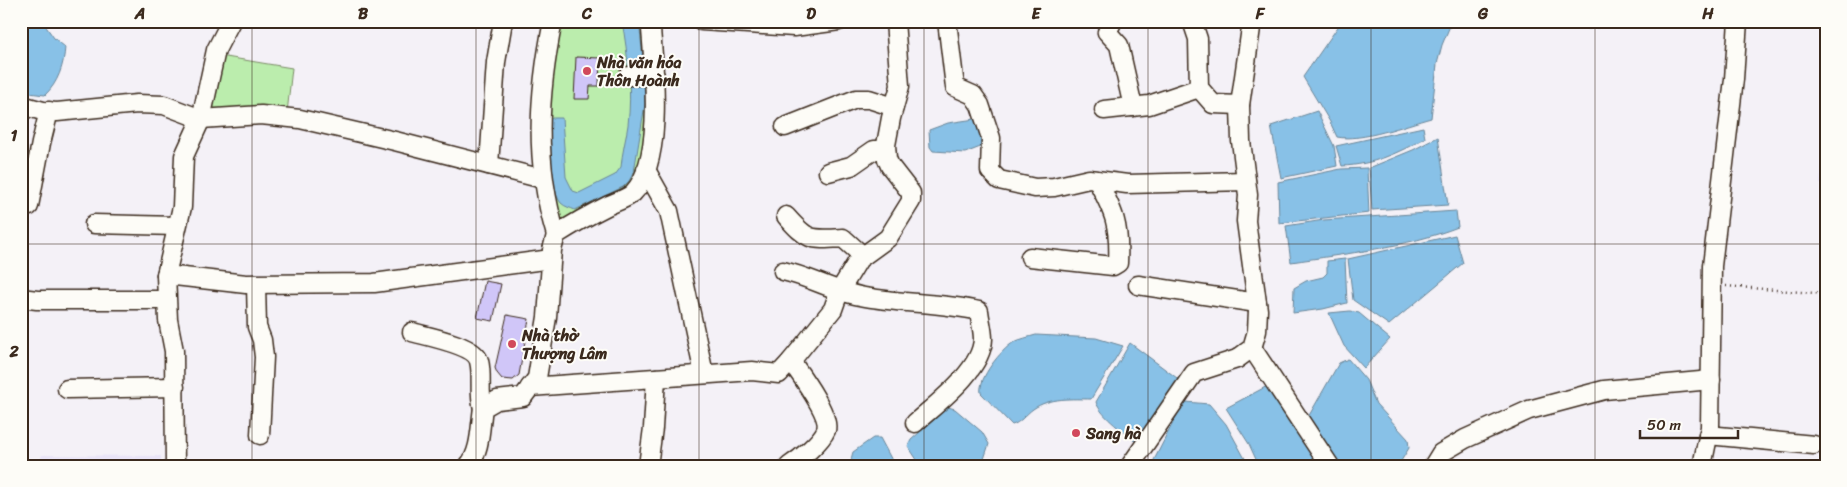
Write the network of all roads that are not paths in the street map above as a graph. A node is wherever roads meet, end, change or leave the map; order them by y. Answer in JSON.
{"nodes":[{"id":1,"x":231,"y":21,"type":"edge"},
{"id":2,"x":504,"y":21,"type":"edge"},
{"id":3,"x":553,"y":21,"type":"edge"},
{"id":4,"x":649,"y":21,"type":"edge"},
{"id":5,"x":702,"y":21,"type":"edge"},
{"id":6,"x":895,"y":21,"type":"edge"},
{"id":7,"x":947,"y":21,"type":"edge"},
{"id":8,"x":1113,"y":21,"type":"edge"},
{"id":9,"x":1192,"y":21,"type":"edge"},
{"id":10,"x":1252,"y":21,"type":"edge"},
{"id":11,"x":1738,"y":21,"type":"edge"},
{"id":12,"x":834,"y":22,"type":"edge"},
{"id":13,"x":628,"y":76,"type":"dead end"},
{"id":14,"x":650,"y":76,"type":"junction"},
{"id":15,"x":1199,"y":88,"type":"junction"},
{"id":16,"x":1240,"y":105,"type":"junction"},
{"id":17,"x":21,"y":106,"type":"edge"},
{"id":18,"x":894,"y":107,"type":"junction"},
{"id":19,"x":1133,"y":107,"type":"junction"},
{"id":20,"x":1104,"y":110,"type":"dead end"},
{"id":21,"x":49,"y":112,"type":"junction"},
{"id":22,"x":201,"y":120,"type":"junction"},
{"id":23,"x":785,"y":127,"type":"dead end"},
{"id":24,"x":886,"y":150,"type":"junction"},
{"id":25,"x":489,"y":165,"type":"junction"},
{"id":26,"x":646,"y":170,"type":"junction"},
{"id":27,"x":828,"y":172,"type":"dead end"},
{"id":28,"x":543,"y":179,"type":"junction"},
{"id":29,"x":1097,"y":180,"type":"junction"},
{"id":30,"x":1246,"y":181,"type":"junction"},
{"id":31,"x":29,"y":206,"type":"dead end"},
{"id":32,"x":786,"y":216,"type":"dead end"},
{"id":33,"x":94,"y":224,"type":"dead end"},
{"id":34,"x":177,"y":226,"type":"junction"},
{"id":35,"x":556,"y":235,"type":"junction"},
{"id":36,"x":863,"y":256,"type":"junction"},
{"id":37,"x":1030,"y":257,"type":"dead end"},
{"id":38,"x":551,"y":260,"type":"junction"},
{"id":39,"x":783,"y":272,"type":"dead end"},
{"id":40,"x":166,"y":275,"type":"junction"},
{"id":41,"x":256,"y":284,"type":"junction"},
{"id":42,"x":1138,"y":285,"type":"dead end"},
{"id":43,"x":839,"y":292,"type":"junction"},
{"id":44,"x":21,"y":298,"type":"edge"},
{"id":45,"x":166,"y":300,"type":"junction"},
{"id":46,"x":1257,"y":303,"type":"junction"},
{"id":47,"x":412,"y":332,"type":"dead end"},
{"id":48,"x":1252,"y":348,"type":"junction"},
{"id":49,"x":792,"y":361,"type":"junction"},
{"id":50,"x":704,"y":374,"type":"junction"},
{"id":51,"x":656,"y":378,"type":"junction"},
{"id":52,"x":1711,"y":380,"type":"junction"},
{"id":53,"x":174,"y":387,"type":"junction"},
{"id":54,"x":530,"y":387,"type":"junction"},
{"id":55,"x":67,"y":389,"type":"dead end"},
{"id":56,"x":483,"y":408,"type":"junction"},
{"id":57,"x":915,"y":423,"type":"dead end"},
{"id":58,"x":260,"y":435,"type":"dead end"},
{"id":59,"x":1708,"y":435,"type":"junction"},
{"id":60,"x":1814,"y":445,"type":"dead end"},
{"id":61,"x":474,"y":464,"type":"edge"},
{"id":62,"x":175,"y":466,"type":"edge"},
{"id":63,"x":648,"y":466,"type":"edge"},
{"id":64,"x":790,"y":466,"type":"edge"},
{"id":65,"x":1130,"y":466,"type":"edge"},
{"id":66,"x":1330,"y":466,"type":"edge"},
{"id":67,"x":1433,"y":466,"type":"edge"},
{"id":68,"x":1702,"y":466,"type":"edge"}],
"edges":[{"from":1,"to":22,"type":"street"},
{"from":2,"to":25,"type":"street"},
{"from":3,"to":28,"type":"street"},
{"from":4,"to":14,"type":"street"},
{"from":5,"to":12,"type":"street"},
{"from":6,"to":18,"type":"street"},
{"from":7,"to":29,"type":"street"},
{"from":8,"to":19,"type":"street"},
{"from":9,"to":15,"type":"street"},
{"from":10,"to":16,"type":"street"},
{"from":11,"to":52,"type":"street"},
{"from":13,"to":14,"type":"street"},
{"from":14,"to":26,"type":"street"},
{"from":15,"to":16,"type":"street"},
{"from":15,"to":19,"type":"street"},
{"from":16,"to":30,"type":"street"},
{"from":17,"to":21,"type":"street"},
{"from":18,"to":23,"type":"street"},
{"from":18,"to":24,"type":"street"},
{"from":19,"to":20,"type":"street"},
{"from":21,"to":22,"type":"street"},
{"from":21,"to":31,"type":"street"},
{"from":22,"to":25,"type":"street"},
{"from":22,"to":34,"type":"street"},
{"from":24,"to":27,"type":"street"},
{"from":24,"to":36,"type":"street"},
{"from":25,"to":28,"type":"street"},
{"from":26,"to":35,"type":"street"},
{"from":26,"to":50,"type":"street"},
{"from":28,"to":35,"type":"street"},
{"from":29,"to":30,"type":"street"},
{"from":29,"to":37,"type":"street"},
{"from":30,"to":46,"type":"street"},
{"from":32,"to":36,"type":"street"},
{"from":33,"to":34,"type":"street"},
{"from":34,"to":40,"type":"street"},
{"from":35,"to":38,"type":"street"},
{"from":36,"to":43,"type":"street"},
{"from":38,"to":41,"type":"street"},
{"from":38,"to":54,"type":"street"},
{"from":39,"to":43,"type":"street"},
{"from":40,"to":41,"type":"street"},
{"from":40,"to":45,"type":"street"},
{"from":41,"to":58,"type":"street"},
{"from":42,"to":46,"type":"street"},
{"from":43,"to":49,"type":"street"},
{"from":43,"to":57,"type":"street"},
{"from":44,"to":45,"type":"street"},
{"from":45,"to":53,"type":"street"},
{"from":46,"to":48,"type":"street"},
{"from":47,"to":56,"type":"street"},
{"from":48,"to":65,"type":"street"},
{"from":48,"to":66,"type":"street"},
{"from":49,"to":50,"type":"street"},
{"from":49,"to":64,"type":"street"},
{"from":50,"to":51,"type":"street"},
{"from":51,"to":54,"type":"street"},
{"from":51,"to":63,"type":"street"},
{"from":52,"to":59,"type":"street"},
{"from":52,"to":67,"type":"street"},
{"from":53,"to":55,"type":"street"},
{"from":53,"to":62,"type":"street"},
{"from":54,"to":56,"type":"street"},
{"from":56,"to":61,"type":"street"},
{"from":59,"to":60,"type":"street"},
{"from":59,"to":68,"type":"street"}]}
